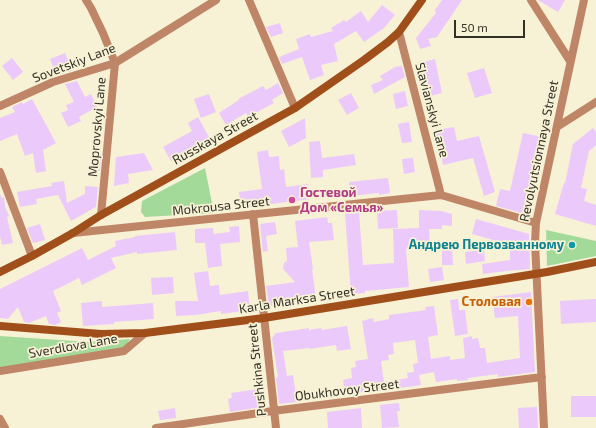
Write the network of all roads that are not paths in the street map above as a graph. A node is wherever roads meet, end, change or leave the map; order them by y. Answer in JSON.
{"nodes":[{"id":1,"x":86,"y":0,"type":"edge"},
{"id":2,"x":216,"y":0,"type":"edge"},
{"id":3,"x":249,"y":0,"type":"edge"},
{"id":4,"x":422,"y":0,"type":"edge"},
{"id":5,"x":531,"y":0,"type":"edge"},
{"id":6,"x":584,"y":0,"type":"edge"},
{"id":7,"x":399,"y":32,"type":"junction"},
{"id":8,"x":570,"y":61,"type":"junction"},
{"id":9,"x":115,"y":63,"type":"junction"},
{"id":10,"x":596,"y":102,"type":"edge"},
{"id":11,"x":0,"y":106,"type":"edge"},
{"id":12,"x":295,"y":108,"type":"junction"},
{"id":13,"x":556,"y":127,"type":"junction"},
{"id":14,"x":0,"y":172,"type":"edge"},
{"id":15,"x":441,"y":195,"type":"junction"},
{"id":16,"x":253,"y":214,"type":"junction"},
{"id":17,"x":101,"y":215,"type":"junction"},
{"id":18,"x":536,"y":223,"type":"junction"},
{"id":19,"x":73,"y":234,"type":"junction"},
{"id":20,"x":32,"y":256,"type":"junction"},
{"id":21,"x":596,"y":262,"type":"edge"},
{"id":22,"x":0,"y":272,"type":"edge"},
{"id":23,"x":537,"y":274,"type":"junction"},
{"id":24,"x":264,"y":318,"type":"junction"},
{"id":25,"x":0,"y":326,"type":"edge"},
{"id":26,"x":145,"y":334,"type":"junction"},
{"id":27,"x":0,"y":372,"type":"edge"},
{"id":28,"x":542,"y":378,"type":"junction"},
{"id":29,"x":273,"y":411,"type":"junction"},
{"id":30,"x":0,"y":419,"type":"edge"},
{"id":31,"x":5,"y":428,"type":"edge"},
{"id":32,"x":156,"y":428,"type":"edge"},
{"id":33,"x":276,"y":428,"type":"edge"},
{"id":34,"x":544,"y":428,"type":"edge"}],
"edges":[{"from":1,"to":9,"type":"street","name":"Moprovskyi Lane"},
{"from":2,"to":9,"type":"street","name":"Sovetskiy Lane"},
{"from":3,"to":12,"type":"street"},
{"from":4,"to":7,"type":"main road","name":"Russkaya Street"},
{"from":5,"to":8,"type":"street"},
{"from":6,"to":8,"type":"street","name":"Revolyutsionnaya Street"},
{"from":7,"to":12,"type":"main road","name":"Russkaya Street"},
{"from":7,"to":15,"type":"street","name":"Slavianskyi Lane"},
{"from":8,"to":13,"type":"street","name":"Revolyutsionnaya Street"},
{"from":9,"to":11,"type":"street","name":"Sovetskiy Lane"},
{"from":9,"to":17,"type":"street","name":"Moprovskyi Lane"},
{"from":10,"to":13,"type":"street"},
{"from":12,"to":17,"type":"main road","name":"Russkaya Street"},
{"from":13,"to":18,"type":"street","name":"Revolyutsionnaya Street"},
{"from":14,"to":20,"type":"street"},
{"from":15,"to":16,"type":"street","name":"Mokrousa Street"},
{"from":15,"to":18,"type":"street","name":"Mokrousa Street"},
{"from":16,"to":19,"type":"street","name":"Mokrousa Street"},
{"from":16,"to":24,"type":"street","name":"Pushkina Street"},
{"from":17,"to":19,"type":"main road","name":"Russkaya Street"},
{"from":18,"to":23,"type":"street","name":"Revolyutsionnaya Street"},
{"from":19,"to":20,"type":"main road","name":"Russkaya Street"},
{"from":20,"to":22,"type":"main road","name":"Russkaya Street"},
{"from":21,"to":23,"type":"main road","name":"Karla Marksa Street"},
{"from":23,"to":24,"type":"main road","name":"Karla Marksa Street"},
{"from":23,"to":28,"type":"street","name":"Revolyutsionnaya Street"},
{"from":24,"to":26,"type":"main road","name":"Karla Marksa Street"},
{"from":24,"to":29,"type":"street","name":"Pushkina Street"},
{"from":25,"to":26,"type":"main road","name":"Karla Marksa Street"},
{"from":26,"to":27,"type":"street","name":"Sverdlova Lane"},
{"from":28,"to":29,"type":"street","name":"Obukhovoy Street"},
{"from":28,"to":34,"type":"street","name":"Revolyutsionnaya Street"},
{"from":29,"to":32,"type":"street","name":"Obukhovoy Street"},
{"from":29,"to":33,"type":"street","name":"Pushkina Street"},
{"from":30,"to":31,"type":"street"}]}
